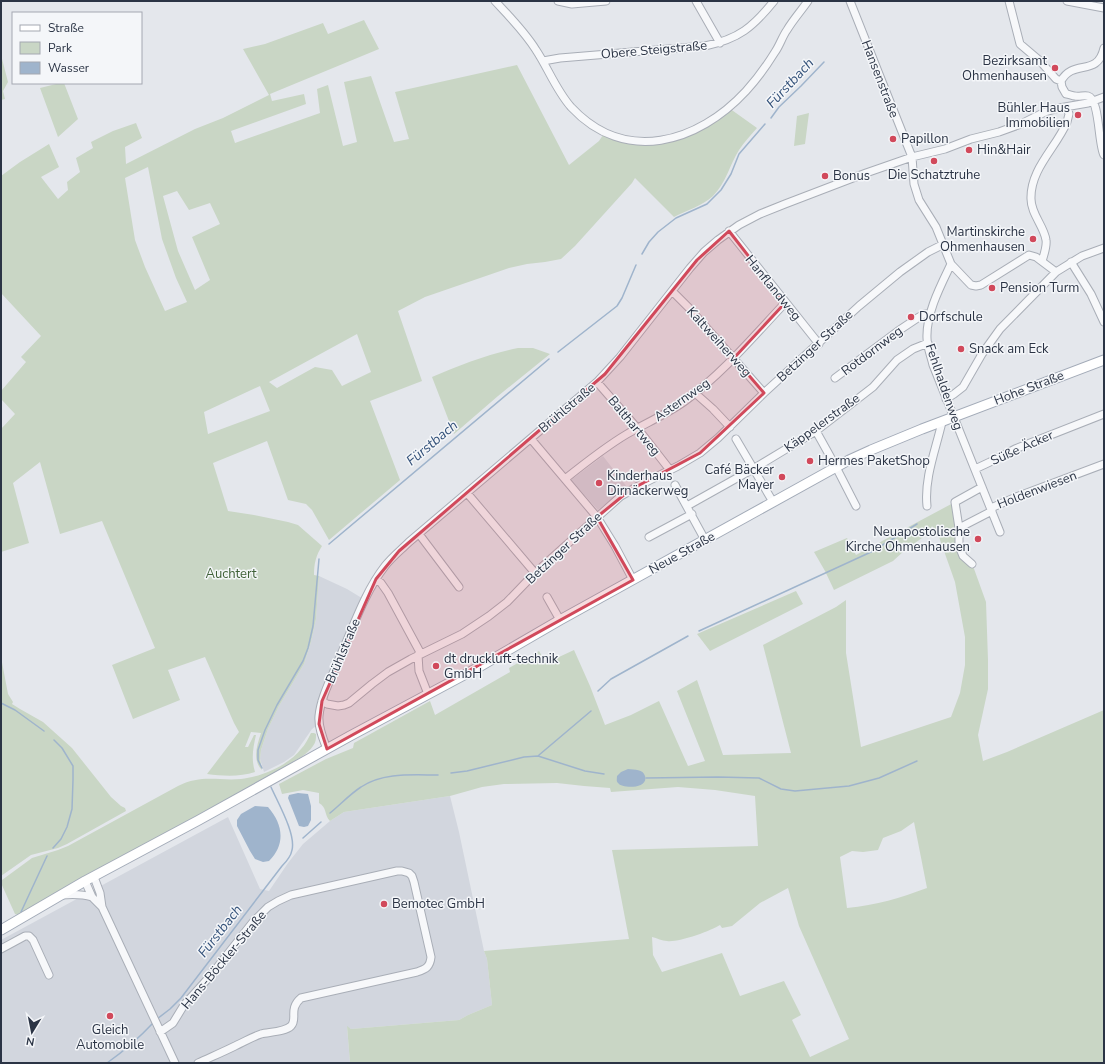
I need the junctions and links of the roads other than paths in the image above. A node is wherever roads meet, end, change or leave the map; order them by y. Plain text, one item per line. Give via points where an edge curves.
1 (495, 1) edge
2 (558, 1) edge
3 (606, 1) edge
4 (696, 1) edge
5 (774, 1) edge
6 (808, 1) edge
7 (850, 1) edge
8 (1009, 1) edge
9 (1067, 1) edge
10 (1104, 8) edge
11 (720, 43) junction
12 (1104, 48) edge
13 (543, 60) junction
14 (1061, 81) junction
15 (1104, 97) edge
16 (1093, 102) junction
17 (1067, 107) junction
18 (1104, 155) edge
19 (912, 157) junction
20 (729, 231) junction
21 (942, 245) junction
22 (1104, 248) edge
23 (1042, 261) junction
24 (1071, 262) junction
25 (951, 264) junction
26 (1056, 272) junction
27 (672, 291) junction
28 (785, 304) junction
29 (930, 314) junction
30 (1104, 322) edge
31 (928, 343) junction
32 (819, 344) junction
33 (734, 358) junction
34 (1104, 360) edge
35 (835, 378) dead end
36 (597, 382) junction
37 (695, 393) junction
38 (764, 393) junction
39 (946, 399) junction
40 (1104, 414) edge
41 (953, 417) junction
42 (942, 422) junction
43 (730, 427) junction
44 (638, 429) junction
45 (816, 431) junction
46 (736, 438) dead end
47 (531, 439) junction
48 (1104, 464) edge
49 (836, 467) junction
50 (975, 468) junction
51 (670, 470) junction
52 (753, 470) junction
53 (565, 479) junction
54 (675, 485) dead end
55 (982, 487) junction
56 (467, 493) junction
57 (773, 502) junction
58 (687, 506) junction
59 (856, 506) dead end
60 (927, 506) dead end
61 (991, 510) junction
62 (692, 514) junction
63 (597, 517) junction
64 (959, 528) junction
65 (1000, 532) dead end
66 (419, 534) junction
67 (649, 537) dead end
68 (705, 540) junction
69 (972, 564) dead end
70 (535, 573) junction
71 (376, 579) junction
72 (633, 580) junction
73 (459, 587) dead end
74 (547, 597) dead end
75 (560, 620) junction
76 (419, 655) junction
77 (428, 694) junction
78 (322, 702) junction
79 (326, 748) junction
80 (94, 877) junction
81 (85, 881) junction
82 (62, 895) junction
83 (92, 897) junction
84 (102, 907) junction
85 (1, 930) edge
86 (1, 949) edge
87 (49, 975) dead end
88 (159, 1029) junction
89 (175, 1063) edge
90 (198, 1063) edge

1 - 13 street
2 - 3 street via 572,4
4 - 11 street
5 - 11 street, Obere Steigstraße via 742,34
6 - 13 street via 776,51 746,91 728,108 706,123 669,139 629,140 595,126 566,101
7 - 19 street, Hansenstraße
8 - 14 street via 1020,44
9 - 10 street
11 - 13 street, Obere Steigstraße
12 - 14 street via 1093,66 1073,69
14 - 16 street via 1066,94 1091,97
15 - 16 street, Brühlstraße
16 - 17 street, Brühlstraße
16 - 18 street
17 - 19 street, Brühlstraße via 1045,112 999,132
17 - 23 street via 1067,122 1035,176 1032,189 1032,208 1046,239
19 - 20 street, Brühlstraße via 769,210
19 - 21 street, Hansenstraße via 915,191 932,220
20 - 27 street, Brühlstraße via 704,252
20 - 28 street, Hanflandweg
21 - 25 street, Hansenstraße
21 - 32 street, Betzinger Straße via 888,281
22 - 24 street
23 - 25 street, Hansenstraße via 1029,255 976,286 971,285
23 - 26 street
24 - 26 street
24 - 30 street via 1091,294
25 - 29 street, Fehlhaldenweg
26 - 39 street via 1000,329 963,386
27 - 33 street, Kaltweiherweg
27 - 36 street, Brühlstraße
28 - 32 street, Hanflandweg
28 - 33 street, Asternweg
29 - 31 street, Fehlhaldenweg
29 - 35 street, Rotdornweg via 924,314 898,331
31 - 39 street, Fehlhaldenweg
31 - 45 street, Käppelerstraße via 897,360 873,387
32 - 38 street, Betzinger Straße
33 - 37 street, Asternweg
33 - 38 street, Kaltweiherweg
34 - 41 main road, Hohe Straße
36 - 44 street, Balthartweg
36 - 47 street, Brühlstraße
37 - 43 street
37 - 44 street, Asternweg
38 - 43 street, Betzinger Straße
39 - 41 street, Fehlhaldenweg
40 - 50 street, Süße Äcker via 1015,449
41 - 42 main road, Neue Straße
41 - 50 street, Fehlhaldenweg
42 - 49 main road, Neue Straße via 865,452
42 - 60 street via 928,481
43 - 51 street, Betzinger Straße via 700,453
44 - 51 street, Balthartweg
44 - 53 street, Asternweg via 598,453
45 - 49 street
45 - 52 street, Käppelerstraße
46 - 52 street
47 - 53 street
47 - 56 street, Brühlstraße
48 - 61 street, Holdenwiesen via 1016,497
49 - 57 main road, Neue Straße
49 - 59 street
50 - 55 street, Fehlhaldenweg
51 - 63 street, Betzinger Straße via 620,496
52 - 57 street
52 - 58 street, Käppelerstraße
53 - 63 street
54 - 58 street
55 - 61 street, Fehlhaldenweg
55 - 64 street via 955,502
56 - 66 street, Brühlstraße
56 - 70 street
57 - 68 main road, Neue Straße
58 - 62 street
61 - 64 street
61 - 65 street, Fehlhaldenweg
62 - 67 street
62 - 68 street
63 - 70 street, Betzinger Straße
63 - 72 street
64 - 69 street via 958,546 963,556
66 - 71 street, Brühlstraße via 394,556
66 - 73 street
68 - 72 main road, Neue Straße
70 - 76 street, Betzinger Straße via 507,602 480,623
71 - 76 street via 384,587
71 - 78 street, Brühlstraße
72 - 75 main road, Neue Straße
74 - 75 street
75 - 77 main road, Neue Straße
76 - 77 street via 419,671
76 - 78 street, Betzinger Straße via 388,672 349,703 338,706
77 - 79 main road, Neue Straße
78 - 79 street, Brühlstraße via 318,717
79 - 80 main road, Neue Straße
80 - 81 main road, Neue Straße
80 - 84 street
81 - 82 main road, Neue Straße
81 - 83 street
82 - 83 street
82 - 85 main road, Neue Straße
83 - 84 street
84 - 88 street
86 - 87 street via 25,936 31,937
88 - 89 street
88 - 90 street, Hans-Böckler-Straße via 174,1024 184,1005 253,922 272,904 291,895 402,870 412,876 431,957 428,967 418,972 301,998 295,1005 293,1023 290,1027 260,1035

